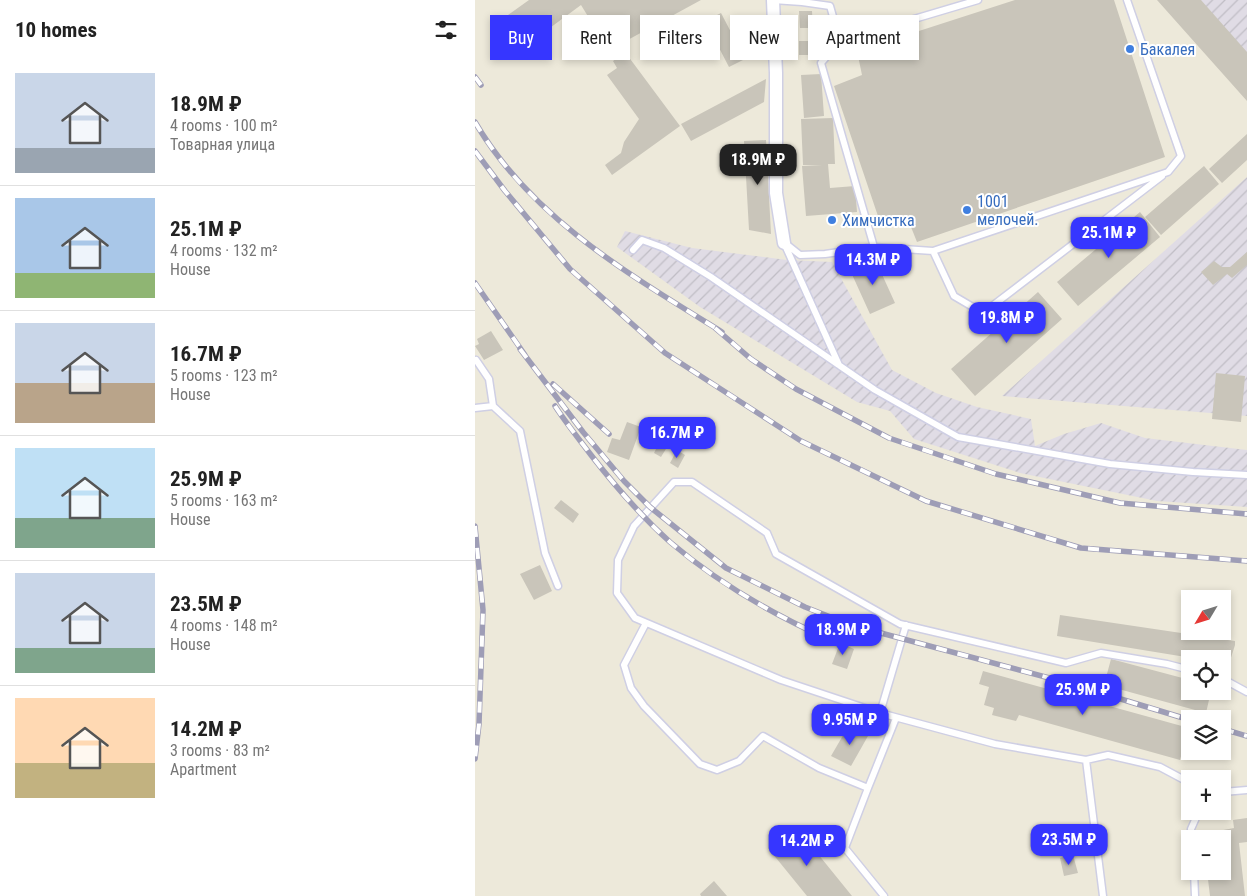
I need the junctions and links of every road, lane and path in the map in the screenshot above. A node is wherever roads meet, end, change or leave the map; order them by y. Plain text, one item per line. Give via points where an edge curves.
1 (773, 0) edge
2 (977, 0) edge
3 (1127, 0) edge
4 (833, 15) edge
5 (919, 17) edge
6 (824, 60) edge
7 (1168, 172) junction
8 (784, 243) junction
9 (874, 247) junction
10 (633, 250) dead end
11 (933, 251) junction
12 (476, 360) dead end
13 (839, 365) junction
14 (493, 406) junction
15 (475, 408) edge
16 (1247, 475) edge
17 (558, 586) dead end
18 (646, 623) junction
19 (906, 625) junction
20 (1181, 668) edge
21 (1231, 683) edge
22 (1247, 692) edge
23 (880, 713) junction
24 (896, 718) junction
25 (1087, 760) junction
26 (1181, 778) edge
27 (868, 788) junction
28 (1247, 790) edge
29 (1231, 791) edge
30 (1194, 880) edge
31 (884, 896) edge
32 (1103, 896) edge
33 (1195, 896) edge

1 - 4 lane via 830,6
1 - 8 street via 776,193
2 - 5 lane
3 - 7 lane via 1181,156
6 - 9 lane via 821,63
7 - 11 lane
7 - 11 lane via 983,313 954,296
8 - 9 lane via 799,255
8 - 13 lane
9 - 11 lane
10 - 13 lane via 642,240 664,248
12 - 14 lane via 489,378
13 - 16 lane via 875,390 958,437 1110,464
14 - 15 lane
14 - 17 lane via 520,431 545,553
18 - 19 lane via 635,618 617,593 618,560 634,526 651,506 674,482 692,482 767,533 777,554
18 - 23 lane via 781,680
18 - 27 lane via 624,664 631,688 700,764 717,770 739,761 763,736 819,768
19 - 20 lane via 1066,663 1101,653
19 - 23 lane
21 - 22 lane
23 - 24 lane
24 - 25 lane via 995,744
24 - 27 lane
25 - 26 lane via 1108,755 1160,767
25 - 32 lane
27 - 31 lane via 845,848
28 - 29 lane
30 - 33 lane

